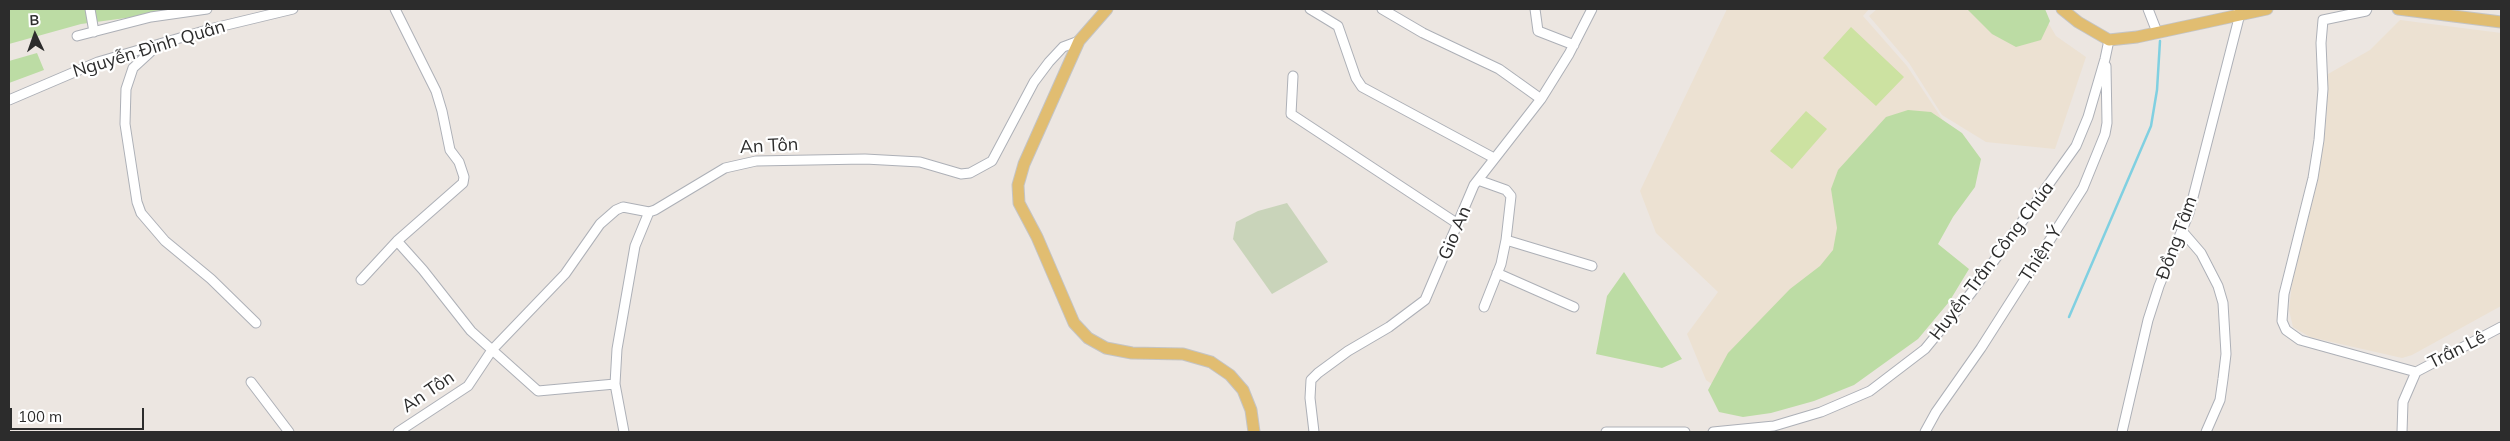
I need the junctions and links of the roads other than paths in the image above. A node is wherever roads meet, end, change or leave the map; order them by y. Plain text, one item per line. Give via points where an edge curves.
1 (90, 9) edge
2 (207, 9) edge
3 (294, 9) edge
4 (395, 9) edge
5 (1107, 9) edge
6 (1310, 9) edge
7 (1382, 9) edge
8 (1535, 9) edge
9 (1592, 9) edge
10 (2062, 9) edge
11 (2266, 9) edge
12 (2366, 9) edge
13 (2398, 9) edge
14 (2148, 10) edge
15 (2239, 11) edge
16 (2501, 22) edge
17 (94, 32) junction
18 (2157, 32) junction
19 (77, 36) dead end
20 (2109, 40) junction
21 (1079, 41) junction
22 (158, 45) junction
23 (1574, 46) junction
24 (2105, 58) junction
25 (1293, 76) dead end
26 (1541, 99) junction
27 (9, 100) edge
28 (1494, 158) junction
29 (1478, 180) junction
30 (649, 212) junction
31 (1458, 224) junction
32 (2182, 231) junction
33 (1506, 240) junction
34 (397, 241) junction
35 (1592, 266) dead end
36 (1497, 273) junction
37 (361, 280) dead end
38 (1484, 307) dead end
39 (1574, 307) dead end
40 (256, 323) dead end
41 (2501, 327) edge
42 (492, 350) junction
43 (2416, 372) junction
44 (251, 382) dead end
45 (615, 384) junction
46 (290, 432) edge
47 (398, 432) edge
48 (624, 432) edge
49 (1254, 432) edge
50 (1314, 432) edge
51 (1606, 432) edge
52 (1685, 432) edge
53 (1713, 432) edge
54 (1924, 432) edge
55 (2122, 432) edge
56 (2206, 432) edge
57 (2402, 432) edge

1 - 17 street
2 - 17 street via 151,17
3 - 22 street, Nguyễn Đình Quân
4 - 34 street via 436,91 450,150 464,177 463,183
5 - 21 main road, An Tôn
6 - 28 street via 1338,26 1362,87
7 - 26 street via 1423,33 1499,69
8 - 23 street via 1538,31
9 - 23 street, Gio An
10 - 20 main road
11 - 15 main road
12 - 43 street via 2323,20 2319,140 2313,178 2284,294 2282,321 2286,330 2300,340
13 - 16 main road
14 - 18 street
15 - 18 main road
15 - 32 street, Đồng Tâm via 2189,214
17 - 19 street
18 - 20 main road
20 - 24 street, Huyền Trân Công Chúa
21 - 30 street, An Tôn via 1063,47 1048,62 992,161 970,173 961,174 920,162 874,159 756,161 725,168
21 - 49 main road via 1024,164 1018,185 1019,203 1074,323 1088,338 1106,348 1132,353 1183,354 1211,362 1230,375 1243,390 1251,410
22 - 27 street, Nguyễn Đình Quân via 98,62
22 - 40 street via 133,68 126,89 125,124 137,202 141,213 164,241 211,279
23 - 26 street, Gio An
24 - 53 street, Huyền Trân Công Chúa via 2076,146 1971,293 1924,349 1870,391 1821,412 1766,428
24 - 54 street, Thiện Ý via 2107,123 2083,188
25 - 31 street via 1291,114
26 - 28 street, Gio An
28 - 29 street, Gio An
29 - 31 street, Gio An
29 - 33 street via 1506,190 1511,196
30 - 42 street, An Tôn via 623,208 609,215 565,274
30 - 45 street via 635,246 617,349
31 - 50 street, Gio An via 1425,300 1390,327 1348,351 1312,380 1310,398
32 - 55 street, Đồng Tâm via 2148,320
32 - 56 street via 2201,253 2223,303 2226,354 2223,379 2220,400
33 - 35 street
33 - 36 street
34 - 37 street
34 - 42 street via 471,331
36 - 38 street
36 - 39 street
41 - 43 street, Trần Lê
42 - 45 street via 538,391
42 - 47 street, An Tôn via 468,386
43 - 57 street, Trần Lê via 2403,402
44 - 46 street
45 - 48 street
51 - 52 street

